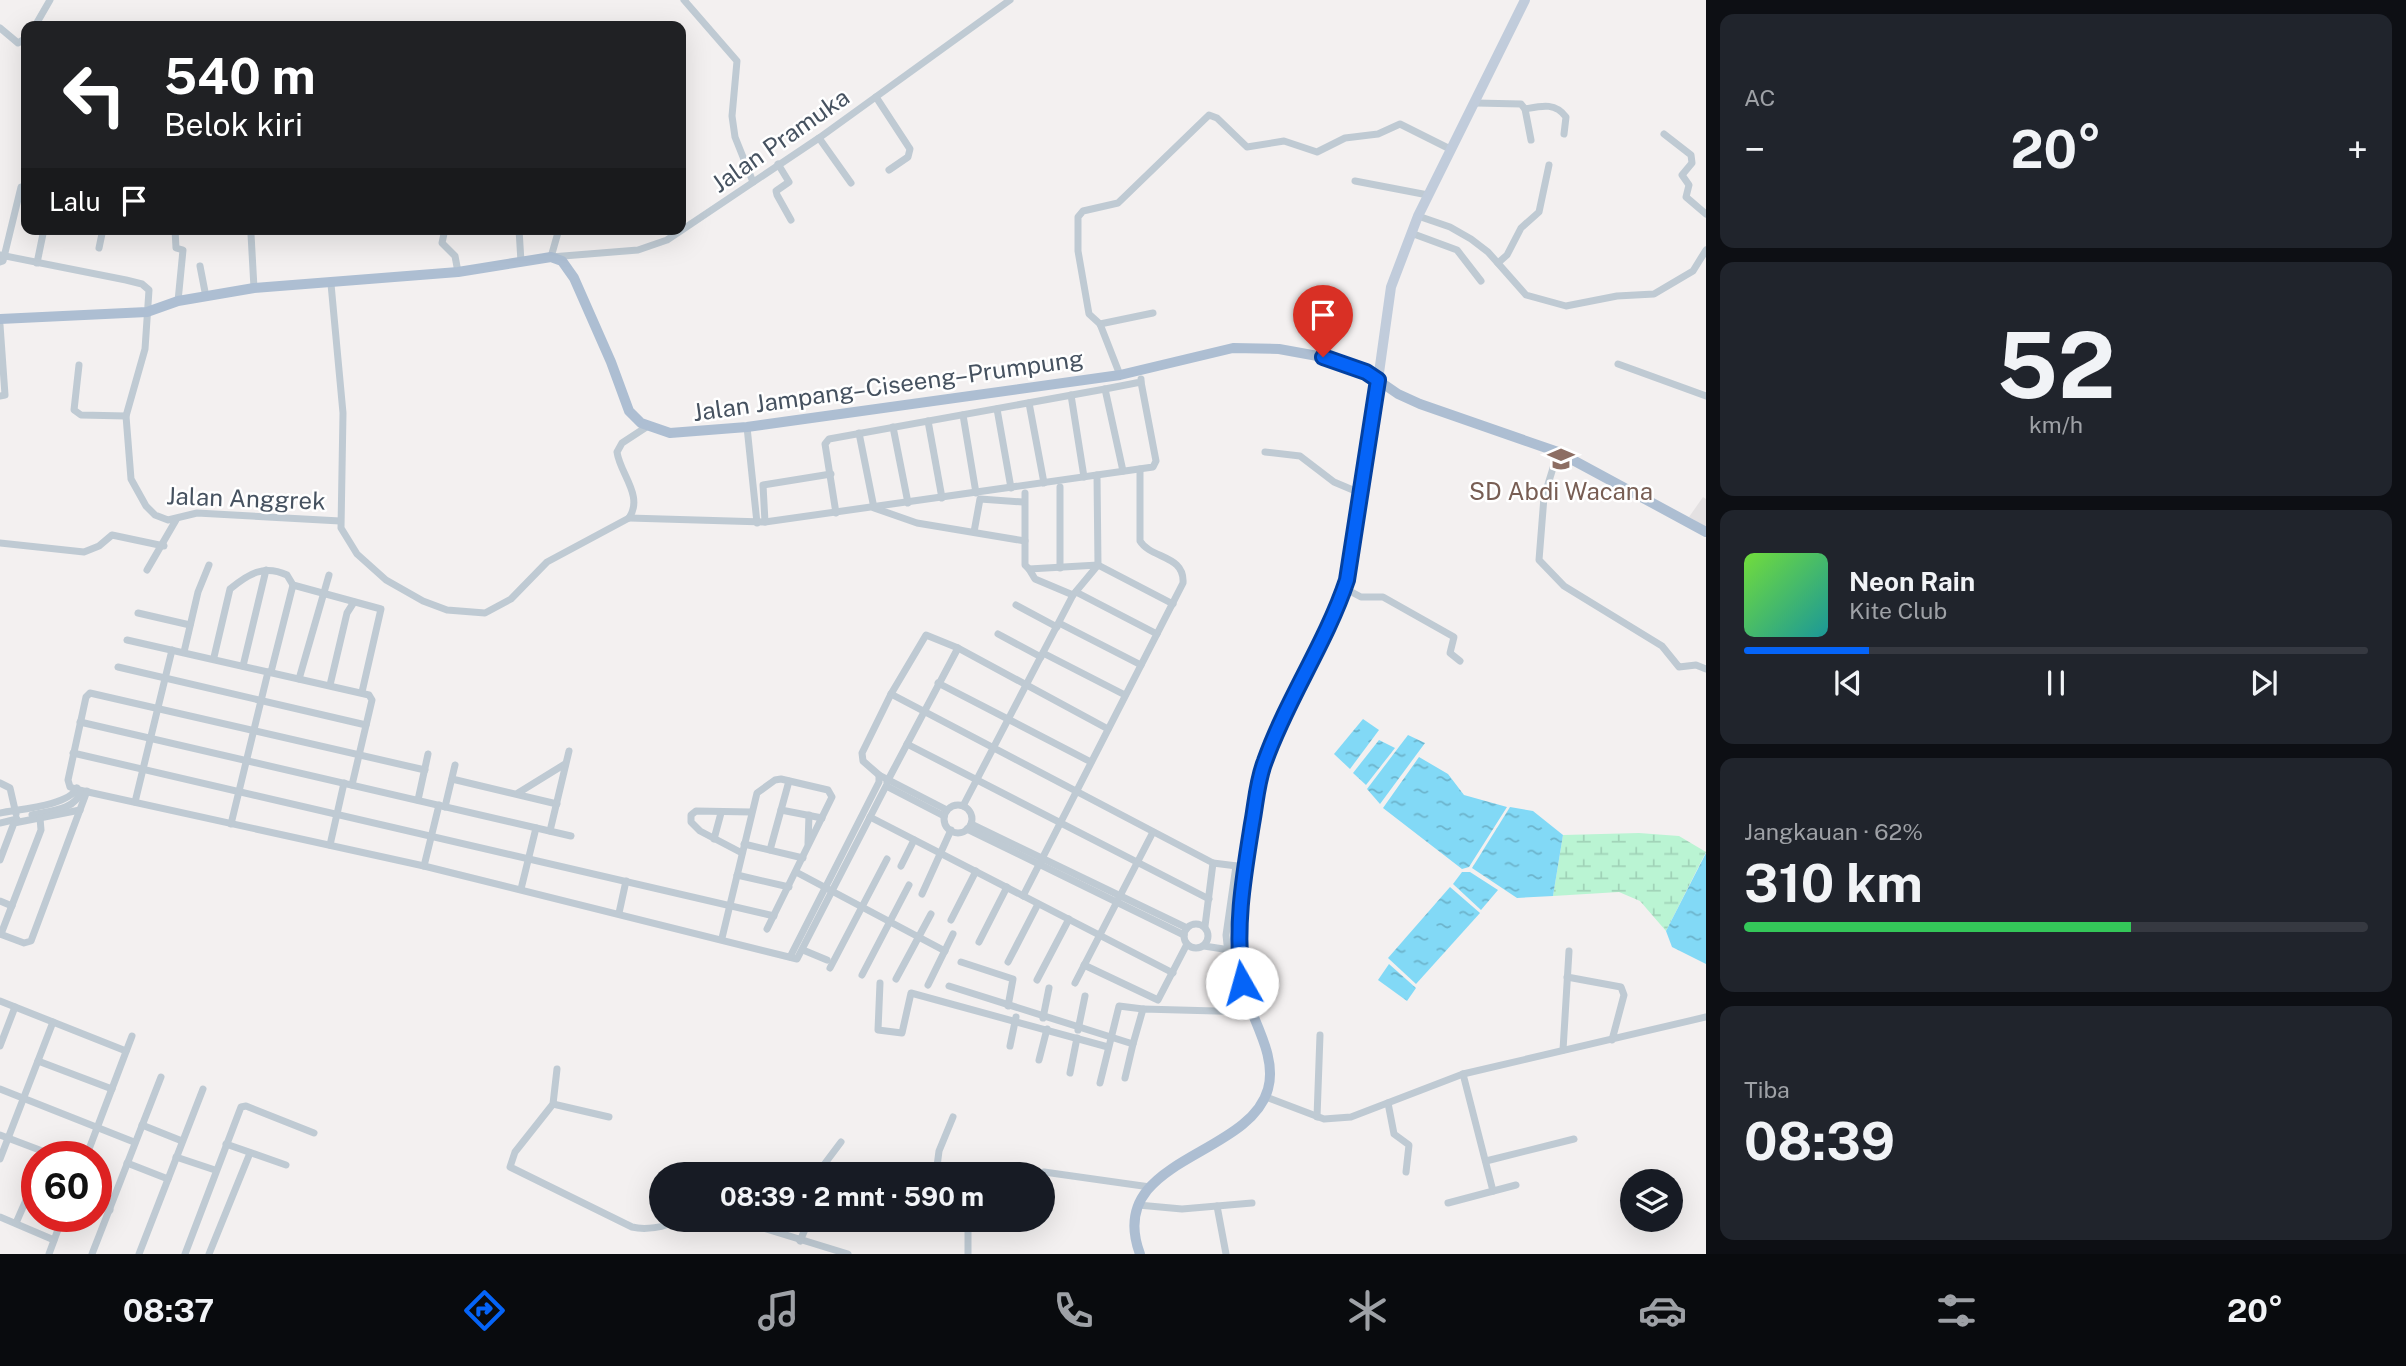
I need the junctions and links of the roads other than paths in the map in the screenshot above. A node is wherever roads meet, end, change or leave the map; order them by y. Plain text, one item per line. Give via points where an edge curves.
1 (50, 0) edge
2 (684, 0) edge
3 (1010, 0) edge
4 (1525, 0) edge
5 (37, 21) edge
6 (0, 28) edge
7 (21, 41) edge
8 (876, 97) junction
9 (1476, 103) junction
10 (1525, 109) junction
11 (1563, 134) dead end
12 (1664, 134) dead end
13 (818, 138) junction
14 (1531, 140) dead end
15 (1450, 149) junction
16 (778, 164) junction
17 (1549, 165) dead end
18 (889, 170) dead end
19 (1355, 181) dead end
20 (753, 182) junction
21 (851, 183) dead end
22 (1428, 195) junction
23 (21, 204) edge
24 (1706, 214) edge
25 (1418, 216) junction
26 (791, 220) dead end
27 (686, 227) edge
28 (1411, 233) junction
29 (43, 235) edge
30 (102, 235) edge
31 (175, 235) edge
32 (251, 235) edge
33 (444, 235) edge
34 (519, 235) edge
35 (557, 235) edge
36 (674, 235) edge
37 (99, 248) dead end
38 (1706, 250) edge
39 (551, 257) junction
40 (1, 258) edge
41 (521, 262) junction
42 (37, 263) junction
43 (1498, 263) junction
44 (200, 266) dead end
45 (458, 272) junction
46 (1481, 281) dead end
47 (331, 284) junction
48 (254, 288) junction
49 (206, 297) junction
50 (178, 300) junction
51 (147, 312) junction
52 (1153, 313) dead end
53 (0, 319) edge
54 (1100, 324) junction
55 (0, 325) edge
56 (1618, 364) dead end
57 (79, 365) dead end
58 (1120, 375) junction
59 (1141, 376) junction
60 (1378, 380) junction
61 (1105, 389) junction
62 (1071, 395) junction
63 (0, 396) edge
64 (1706, 396) edge
65 (1029, 403) junction
66 (997, 409) junction
67 (963, 415) junction
68 (126, 416) junction
69 (928, 421) junction
70 (648, 426) junction
71 (747, 427) junction
72 (893, 427) junction
73 (859, 433) junction
74 (1265, 452) dead end
75 (1558, 452) junction
76 (1140, 469) junction
77 (1122, 471) junction
78 (831, 474) junction
79 (1097, 475) junction
80 (1084, 477) junction
81 (1044, 483) junction
82 (1060, 487) dead end
83 (1011, 488) junction
84 (976, 493) junction
85 (1025, 493) dead end
86 (1360, 493) junction
87 (942, 498) junction
88 (1023, 502) junction
89 (908, 503) junction
90 (874, 508) junction
91 (836, 513) junction
92 (629, 518) junction
93 (176, 520) junction
94 (340, 521) junction
95 (761, 522) junction
96 (974, 532) junction
97 (1706, 532) edge
98 (1025, 541) junction
99 (0, 543) edge
100 (163, 546) junction
101 (209, 565) dead end
102 (1098, 565) junction
103 (1060, 568) junction
104 (1029, 569) junction
105 (147, 570) dead end
106 (266, 570) junction
107 (329, 575) dead end
108 (293, 585) junction
109 (1344, 588) junction
110 (322, 593) junction
111 (1075, 594) junction
112 (354, 602) junction
113 (1172, 604) junction
114 (1016, 606) dead end
115 (138, 613) dead end
116 (190, 625) junction
117 (1058, 625) junction
118 (998, 634) dead end
119 (1157, 634) junction
120 (127, 640) dead end
121 (957, 648) junction
122 (172, 650) junction
123 (184, 652) junction
124 (1042, 655) junction
125 (214, 657) junction
126 (1460, 662) dead end
127 (1141, 665) junction
128 (243, 666) junction
129 (118, 667) dead end
130 (1706, 669) edge
131 (269, 672) junction
132 (166, 678) junction
133 (299, 679) junction
134 (938, 683) junction
135 (330, 685) junction
136 (1026, 687) junction
137 (362, 692) junction
138 (891, 694) junction
139 (1125, 695) junction
140 (261, 700) junction
141 (159, 708) junction
142 (923, 712) junction
143 (1009, 720) junction
144 (80, 722) junction
145 (366, 725) junction
146 (1108, 729) junction
147 (253, 730) junction
148 (151, 739) junction
149 (907, 744) junction
150 (993, 750) junction
151 (569, 751) dead end
152 (73, 754) junction
153 (359, 754) junction
154 (428, 754) dead end
155 (246, 761) junction
156 (1091, 762) junction
157 (565, 764) junction
158 (455, 765) dead end
159 (425, 769) junction
160 (144, 770) junction
161 (452, 779) junction
162 (883, 780) junction
163 (978, 780) junction
164 (789, 781) junction
165 (0, 783) edge
166 (348, 784) junction
167 (82, 790) junction
168 (239, 792) junction
169 (518, 793) junction
170 (1076, 793) junction
171 (418, 800) junction
172 (135, 802) junction
173 (557, 804) junction
174 (442, 806) junction
175 (963, 806) junction
176 (16, 809) junction
177 (80, 810) junction
178 (781, 810) junction
179 (751, 812) junction
180 (0, 813) edge
181 (721, 813) junction
182 (946, 813) junction
183 (337, 815) junction
184 (809, 815) junction
185 (870, 817) junction
186 (40, 818) junction
187 (822, 818) junction
188 (16, 821) junction
189 (1060, 822) junction
190 (0, 823) edge
191 (231, 824) junction
192 (969, 826) junction
193 (536, 828) junction
194 (550, 831) junction
195 (951, 831) junction
196 (1153, 832) junction
197 (431, 836) junction
198 (571, 836) dead end
199 (714, 838) junction
200 (914, 840) junction
201 (744, 844) junction
202 (330, 845) junction
203 (808, 847) junction
204 (770, 850) junction
205 (742, 853) junction
206 (943, 854) junction
207 (803, 858) junction
208 (528, 859) junction
209 (887, 859) dead end
210 (0, 860) edge
211 (1040, 862) junction
212 (1137, 862) junction
213 (1213, 863) junction
214 (424, 866) junction
215 (901, 866) dead end
216 (1240, 867) junction
217 (796, 872) junction
218 (976, 872) junction
219 (737, 875) junction
220 (626, 881) junction
221 (909, 886) dead end
222 (789, 887) junction
223 (1007, 887) junction
224 (521, 889) junction
225 (829, 889) junction
226 (922, 894) dead end
227 (1023, 896) junction
228 (1209, 899) junction
229 (1118, 900) junction
230 (0, 901) edge
231 (1038, 904) junction
232 (730, 905) junction
233 (12, 906) junction
234 (862, 907) junction
235 (619, 913) junction
236 (931, 914) dead end
237 (774, 916) junction
238 (1069, 919) junction
239 (951, 920) dead end
240 (890, 922) junction
241 (767, 929) dead end
242 (1206, 929) junction
243 (1185, 932) junction
244 (1, 934) edge
245 (953, 934) dead end
246 (1238, 934) junction
247 (1100, 935) junction
248 (1226, 935) junction
249 (919, 937) junction
250 (722, 938) junction
251 (979, 942) dead end
252 (1187, 944) junction
253 (1204, 946) junction
254 (803, 950) junction
255 (1232, 950) junction
256 (945, 951) junction
257 (1569, 951) dead end
258 (790, 957) junction
259 (827, 960) dead end
260 (961, 962) dead end
261 (1008, 962) dead end
262 (1084, 965) junction
263 (830, 968) dead end
264 (1173, 973) junction
265 (862, 975) dead end
266 (1567, 977) junction
267 (896, 979) dead end
268 (1037, 980) dead end
269 (1075, 983) dead end
270 (880, 984) dead end
271 (928, 985) dead end
272 (949, 986) dead end
273 (1049, 988) dead end
274 (1085, 996) dead end
275 (0, 1001) edge
276 (1008, 1006) junction
277 (15, 1007) junction
278 (1143, 1009) junction
279 (1018, 1010) junction
280 (1252, 1012) junction
281 (1706, 1017) edge
282 (1043, 1018) junction
283 (1015, 1020) junction
284 (53, 1022) junction
285 (1047, 1029) junction
286 (1078, 1034) junction
287 (1320, 1035) dead end
288 (132, 1036) dead end
289 (1612, 1040) junction
290 (1109, 1043) junction
291 (1133, 1044) junction
292 (0, 1046) edge
293 (1010, 1046) dead end
294 (1563, 1050) junction
295 (127, 1051) junction
296 (38, 1060) junction
297 (1039, 1060) dead end
298 (557, 1069) dead end
299 (1070, 1073) dead end
300 (1463, 1074) junction
301 (161, 1077) dead end
302 (1125, 1078) dead end
303 (1100, 1083) dead end
304 (0, 1089) edge
305 (112, 1089) junction
306 (202, 1089) dead end
307 (1266, 1097) junction
308 (23, 1099) junction
309 (1388, 1103) junction
310 (553, 1104) junction
311 (1317, 1116) junction
312 (609, 1117) dead end
313 (953, 1117) dead end
314 (142, 1125) junction
315 (97, 1128) junction
316 (314, 1133) dead end
317 (4, 1136) edge
318 (1574, 1139) dead end
319 (92, 1141) edge
320 (183, 1141) junction
321 (134, 1142) junction
322 (841, 1142) dead end
323 (21, 1143) edge
324 (226, 1144) junction
325 (250, 1153) junction
326 (176, 1157) junction
327 (0, 1159) edge
328 (1486, 1161) junction
329 (826, 1162) edge
330 (938, 1162) edge
331 (127, 1163) junction
332 (286, 1165) dead end
333 (215, 1170) junction
334 (1406, 1172) dead end
335 (1055, 1174) edge
336 (168, 1179) junction
337 (1516, 1185) dead end
338 (1150, 1187) junction
339 (1493, 1191) junction
340 (1252, 1203) dead end
341 (1448, 1203) dead end
342 (112, 1204) edge
343 (1138, 1205) junction
344 (1217, 1206) junction
345 (21, 1212) edge
346 (0, 1217) edge
347 (16, 1223) junction
348 (649, 1228) edge
349 (57, 1232) edge
350 (102, 1232) edge
351 (773, 1232) edge
352 (803, 1232) edge
353 (968, 1232) edge
354 (54, 1240) junction
355 (800, 1241) junction
356 (94, 1253) edge
357 (49, 1254) edge
358 (139, 1254) edge
359 (185, 1254) edge
360 (209, 1254) edge
361 (848, 1254) edge
362 (968, 1254) edge
363 (1140, 1254) edge
364 (1226, 1254) edge

1 - 5 street
2 - 20 street via 737,61 732,116 735,137
3 - 8 street, Jalan Pramuka
4 - 9 main road
6 - 7 street
8 - 13 street, Jalan Pramuka
8 - 18 street via 910,149 908,157
9 - 10 street via 1521,104
9 - 15 main road
10 - 11 street via 1543,105 1561,110 1566,117
10 - 14 street
12 - 24 street via 1692,155 1692,163 1682,175 1689,186 1686,197
13 - 16 street, Jalan Pramuka
13 - 21 street
15 - 22 main road
15 - 54 street via 1400,124 1378,134 1345,138 1317,152 1284,141 1247,147 1209,115 1118,203 1080,213 1078,251 1089,314
16 - 20 street, Jalan Pramuka
16 - 26 street via 789,182 776,191
17 - 43 street via 1539,212 1521,228
19 - 22 street
20 - 27 street, Jalan Pramuka
22 - 25 main road
23 - 40 street
25 - 28 main road
25 - 43 street via 1461,233
28 - 46 street via 1457,250
28 - 60 main road via 1391,288
29 - 42 street
30 - 37 street
31 - 50 street via 176,248 183,249
32 - 48 street
33 - 45 street via 442,243 456,256
34 - 41 street
35 - 39 street
36 - 39 street, Jalan Pramuka via 638,250
38 - 43 street via 1693,271 1654,294 1576,305 1526,295
39 - 41 main road
39 - 70 main road via 562,261 574,278 629,411
40 - 42 street
41 - 45 main road
42 - 51 street via 142,284 149,290
44 - 49 street
45 - 47 main road
47 - 48 main road
47 - 94 street via 343,413
48 - 49 main road
49 - 50 main road
50 - 51 main road
51 - 53 main road
51 - 68 street, Jalan Anggrek via 142,364
52 - 54 street
54 - 58 street
55 - 63 street via 5,395
56 - 64 street
57 - 68 street via 74,410 81,415
58 - 59 main road, Jalan Jampang–Ciseeng–Prumpung
58 - 71 main road, Jalan Jampang–Ciseeng–Prumpung
59 - 60 main road, Jalan Jampang–Ciseeng–Prumpung via 1233,348 1279,349 1323,357
59 - 61 street
59 - 76 street via 1156,461 1153,467
60 - 75 main road, Jalan Jampang–Ciseeng–Prumpung via 1420,404
60 - 86 main road
61 - 62 street
61 - 77 street
62 - 65 street
62 - 80 street
65 - 66 street
65 - 81 street
66 - 67 street
66 - 83 street
67 - 69 street
67 - 84 street
68 - 93 street, Jalan Anggrek via 134,488 155,515
69 - 72 street
69 - 87 street
70 - 71 main road, Jalan Jampang–Ciseeng–Prumpung via 670,433
70 - 92 street via 622,443 617,452 633,494
71 - 95 street
72 - 73 street
72 - 89 street
73 - 78 street via 826,441
73 - 90 street
74 - 86 street via 1300,456 1334,482
75 - 97 main road, Jalan Jampang–Ciseeng–Prumpung
75 - 130 street via 1544,498 1541,565 1564,586 1662,646 1679,667
76 - 77 street
76 - 113 street via 1140,541 1171,560 1183,575
77 - 79 street
78 - 91 street
78 - 95 street via 763,485
79 - 80 street
79 - 102 street
80 - 81 street
81 - 83 street
82 - 103 street
83 - 84 street
84 - 87 street
85 - 88 street
86 - 109 main road
87 - 89 street
88 - 96 street via 980,499
88 - 98 street
89 - 90 street
90 - 91 street
90 - 96 street via 917,523
91 - 95 street
92 - 94 street via 547,562 511,599 493,610 465,613 423,601 386,580 357,554
92 - 95 street
93 - 94 street, Jalan Anggrek via 197,513
93 - 100 street
96 - 98 street
98 - 104 street
99 - 100 street via 82,552 112,535
100 - 105 street
101 - 116 street
102 - 103 street
102 - 111 street
102 - 113 street
103 - 104 street
104 - 111 street via 1038,581
106 - 108 street via 288,575
106 - 125 street via 245,577 230,589
106 - 128 street
107 - 110 street
108 - 110 street
108 - 131 street
109 - 126 street via 1361,597 1383,597 1454,637 1450,653
109 - 216 main road via 1264,761
110 - 112 street
110 - 133 street
111 - 117 street
111 - 119 street
112 - 135 street via 347,613
112 - 137 street via 378,606 382,613
113 - 119 street
114 - 117 street
115 - 116 street
116 - 123 street
117 - 124 street
117 - 127 street
118 - 124 street
119 - 127 street
120 - 122 street
121 - 134 street
121 - 136 street
121 - 138 street via 930,635 922,637
122 - 123 street
122 - 132 street
123 - 125 street
124 - 136 street
124 - 139 street
125 - 128 street
127 - 139 street
128 - 131 street
129 - 132 street
131 - 133 street
131 - 140 street
132 - 140 street
132 - 141 street
133 - 135 street
134 - 142 street
134 - 143 street
135 - 137 street
136 - 143 street
136 - 146 street
137 - 145 street via 371,697
138 - 142 street
138 - 162 street via 862,753 863,761
139 - 146 street
140 - 145 street
140 - 147 street
141 - 144 street via 90,693
141 - 147 street
141 - 148 street
142 - 149 street
142 - 150 street
143 - 150 street
143 - 156 street
144 - 148 street
144 - 152 street
145 - 153 street
146 - 156 street
147 - 153 street
147 - 155 street
148 - 155 street
148 - 160 street
149 - 162 street
149 - 163 street
150 - 163 street
150 - 170 street
151 - 157 street
152 - 160 street
152 - 167 street via 68,780 71,787
153 - 159 street
153 - 166 street
154 - 159 street
155 - 166 street
155 - 168 street
156 - 170 street
157 - 169 street
157 - 173 street
158 - 161 street
159 - 171 street
160 - 168 street
160 - 172 street
161 - 169 street
161 - 174 street
162 - 182 street
162 - 185 street
162 - 225 street
163 - 175 street
163 - 189 street
164 - 178 street
164 - 179 street via 775,780 757,793
164 - 187 street via 831,792
165 - 176 street via 10,788
166 - 171 street
166 - 183 street
167 - 172 street
167 - 176 street via 63,801
167 - 177 street
167 - 188 street via 69,806
168 - 183 street
168 - 191 street
169 - 173 street
170 - 189 street
170 - 196 street
171 - 174 street
172 - 191 street
173 - 194 street
174 - 193 street
174 - 197 street
175 - 182 street via 952,806
175 - 192 street via 971,813
176 - 180 street
176 - 188 street
177 - 186 street
177 - 244 street via 31,941 24,943
178 - 184 street
178 - 204 street
179 - 181 street
179 - 201 street
181 - 199 street
181 - 199 street via 696,811 691,815 700,831
182 - 195 street
183 - 197 street
183 - 202 street
184 - 187 street
184 - 203 street
185 - 200 street
185 - 225 street
186 - 188 street
186 - 233 street via 41,830
187 - 203 street
188 - 190 street
188 - 210 street
189 - 211 street
189 - 212 street
191 - 202 street
192 - 195 street
192 - 211 street
193 - 194 street
193 - 208 street
194 - 198 street
195 - 206 street
196 - 212 street
196 - 213 street
197 - 208 street
197 - 214 street
199 - 205 street
200 - 206 street
200 - 215 street
201 - 204 street
201 - 205 street
202 - 214 street
203 - 207 street
204 - 207 street
205 - 219 street
206 - 218 street
206 - 226 street
207 - 217 street
208 - 220 street
208 - 224 street
209 - 234 street
211 - 227 street
211 - 229 street
212 - 228 street
212 - 229 street
213 - 216 street
213 - 228 street
214 - 224 street
216 - 246 main road
216 - 248 street
217 - 222 street
217 - 225 street
218 - 223 street
218 - 239 street
219 - 222 street
219 - 232 street
220 - 232 street
220 - 235 street
221 - 240 street
222 - 237 street
223 - 227 street
223 - 251 street
224 - 235 street
225 - 234 street
225 - 254 street
225 - 258 street
227 - 231 street
228 - 242 street
229 - 243 street
229 - 247 street
230 - 233 street
231 - 238 street
231 - 261 street
232 - 237 street
232 - 250 street
233 - 244 street
234 - 240 street
234 - 263 street
235 - 250 street
236 - 249 street
237 - 241 street
238 - 247 street
238 - 268 street
240 - 249 street
240 - 265 street
242 - 243 street via 1195,923
242 - 248 street
242 - 253 street
243 - 252 street
245 - 256 street
246 - 248 street
246 - 255 main road
247 - 262 street
247 - 264 street
248 - 255 street
249 - 256 street
249 - 267 street
250 - 258 street
252 - 253 street
252 - 264 street
253 - 255 street
254 - 258 street via 799,959
254 - 259 street
255 - 280 main road
256 - 271 street
257 - 266 street
260 - 276 street via 1013,979
262 - 264 street via 1158,1000
262 - 269 street
266 - 289 street via 1621,987 1624,995
266 - 294 street
270 - 283 street via 880,1032 902,1033 911,993
272 - 276 street
273 - 282 street
274 - 286 street
275 - 277 street
276 - 279 street
277 - 284 street
277 - 292 street
278 - 280 street
278 - 290 street via 1119,1006
278 - 291 street
279 - 282 street
279 - 283 street
280 - 307 main road via 1268,1063
281 - 289 street
282 - 286 street
283 - 285 street
283 - 293 street
284 - 295 street
284 - 296 street
285 - 286 street
285 - 297 street
286 - 290 street
286 - 299 street
287 - 311 street
288 - 295 street
289 - 294 street
290 - 291 street
290 - 303 street
291 - 302 street
294 - 300 street
295 - 305 street
296 - 305 street
296 - 308 street
298 - 310 street
300 - 309 street
300 - 328 street
301 - 314 street
304 - 308 street
305 - 315 street
306 - 320 street
307 - 311 street
307 - 338 main road via 1240,1125
308 - 315 street
308 - 317 street
309 - 311 street via 1351,1117
309 - 334 street via 1394,1134 1409,1145
310 - 312 street
310 - 348 street via 515,1152 509,1164 512,1170 632,1227
313 - 330 street
314 - 320 street
314 - 321 street
315 - 319 street
315 - 321 street
316 - 324 street via 243,1105
317 - 323 street
317 - 327 street
318 - 328 street
320 - 326 street
321 - 331 street
322 - 329 street
324 - 325 street
324 - 333 street
325 - 332 street
325 - 360 street
326 - 333 street
326 - 336 street
328 - 339 street
331 - 336 street
331 - 342 street
333 - 359 street
335 - 338 street
336 - 358 street
337 - 339 street
338 - 343 main road
339 - 341 street
340 - 344 street
343 - 344 street
343 - 363 main road via 1134,1230
344 - 364 street
345 - 347 street
346 - 347 street
347 - 354 street
349 - 354 street
350 - 356 street
351 - 355 street
352 - 355 street
353 - 362 street
354 - 357 street
355 - 361 street

